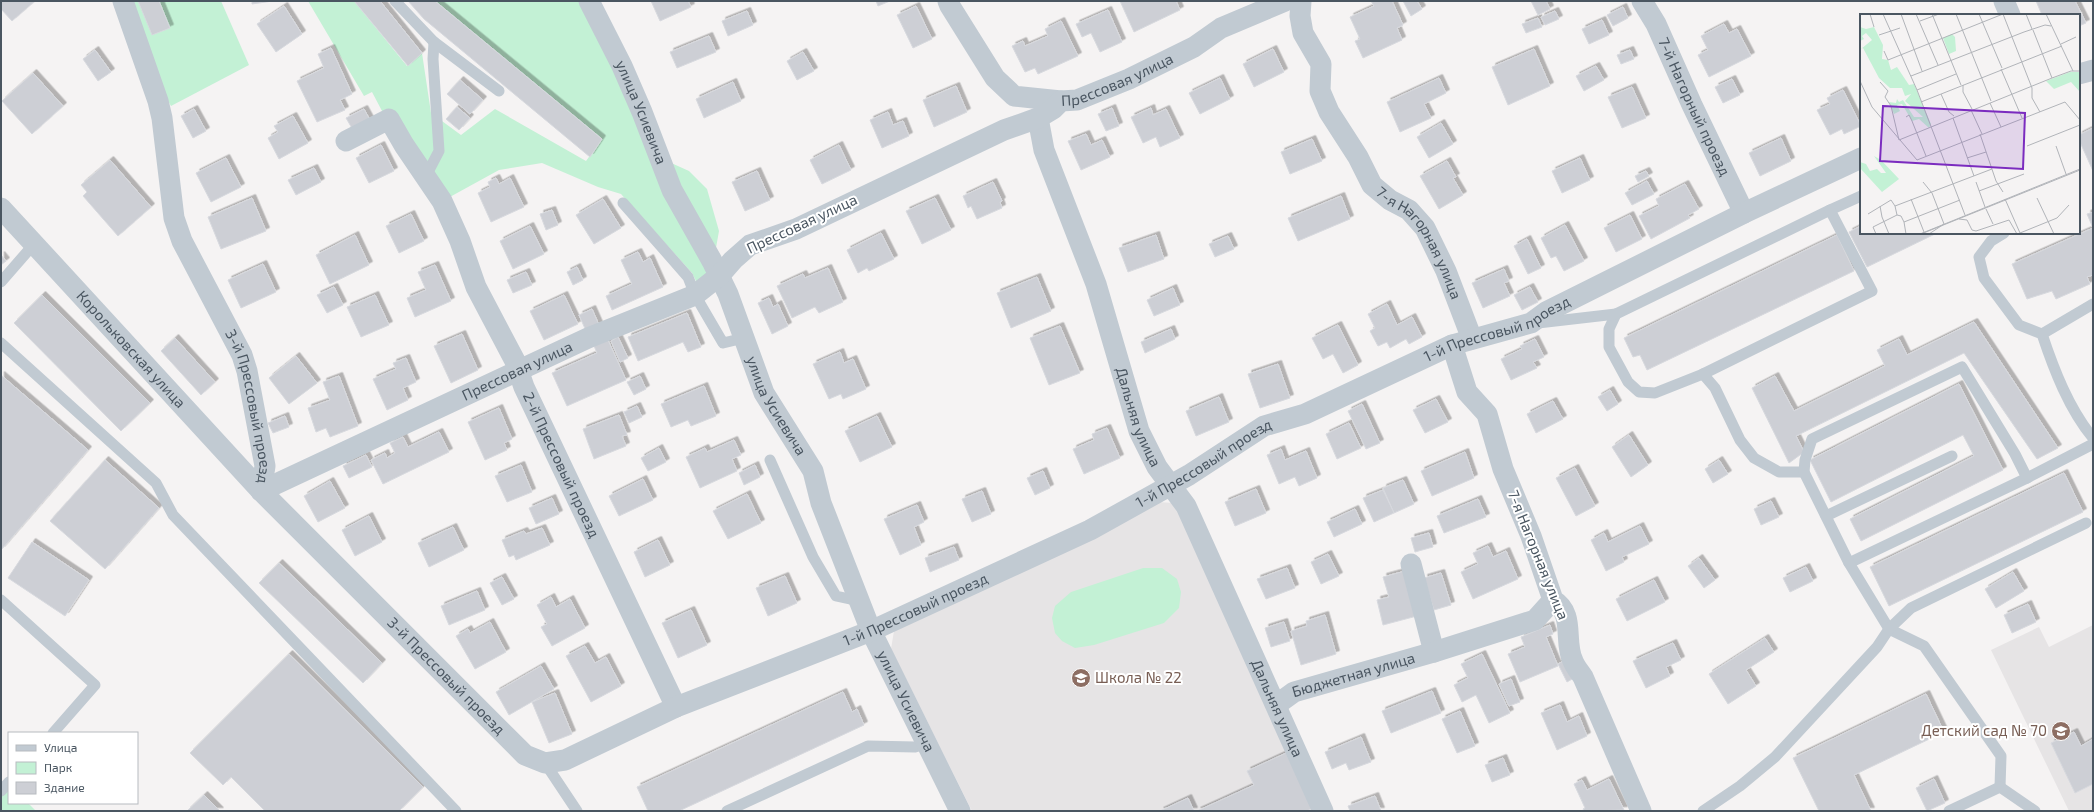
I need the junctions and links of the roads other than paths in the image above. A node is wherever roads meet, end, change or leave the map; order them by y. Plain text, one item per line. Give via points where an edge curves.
1 (123, 1) edge
2 (395, 1) edge
3 (589, 1) edge
4 (948, 1) edge
5 (1285, 1) edge
6 (1301, 1) edge
7 (1642, 1) edge
8 (2004, 1) edge
9 (2010, 14) edge
10 (434, 42) junction
11 (2093, 70) edge
12 (2080, 74) edge
13 (499, 91) dead end
14 (1060, 102) junction
15 (1038, 118) junction
16 (346, 141) dead end
17 (1860, 158) edge
18 (426, 176) junction
19 (1860, 196) edge
20 (623, 204) dead end
21 (1, 208) edge
22 (1830, 210) junction
23 (1744, 213) junction
24 (2002, 234) edge
25 (34, 244) junction
26 (719, 276) junction
27 (1, 282) edge
28 (695, 294) junction
29 (2093, 304) edge
30 (1616, 314) junction
31 (1531, 323) junction
32 (2042, 334) junction
33 (744, 338) junction
34 (1472, 339) junction
35 (1, 343) edge
36 (1452, 345) junction
37 (518, 371) junction
38 (1703, 374) junction
39 (2093, 438) edge
40 (2093, 444) edge
41 (1952, 456) dead end
42 (770, 460) dead end
43 (1804, 472) junction
44 (2027, 478) junction
45 (1170, 485) junction
46 (261, 491) junction
47 (1826, 516) junction
48 (2086, 523) dead end
49 (1849, 563) junction
50 (1411, 564) dead end
51 (1, 600) edge
52 (1553, 600) junction
53 (859, 601) junction
54 (1890, 629) junction
55 (871, 631) junction
56 (1434, 652) junction
57 (1276, 705) junction
58 (676, 707) junction
59 (54, 732) edge
60 (927, 743) junction
61 (544, 764) junction
62 (8, 783) edge
63 (2000, 787) junction
64 (1, 791) edge
65 (954, 809) edge
66 (456, 811) edge
67 (577, 811) edge
68 (727, 811) edge
69 (1323, 811) edge
70 (1641, 811) edge
71 (1703, 811) edge
72 (1949, 811) edge
73 (2034, 811) edge

1 - 46 street, 3-й Прессовый проезд via 162,118 174,218 182,241 242,355 247,371 266,466
2 - 10 lane
3 - 26 street, улица Усиевича via 622,66 672,190
4 - 14 street via 995,78 1014,96
5 - 14 street, Прессовая улица via 1221,28 1194,47 1129,79 1077,100
6 - 34 street, 7-я Нагорная улица via 1303,33 1321,64 1320,91 1329,112 1358,157 1372,185 1390,200 1409,210 1425,228 1446,271
7 - 23 street, 7-й Нагорный проезд via 1656,24
8 - 9 street
10 - 13 lane
10 - 18 lane via 439,151
11 - 12 street
14 - 15 street, Прессовая улица
15 - 26 street, Прессовая улица via 1004,130 796,228 750,245
15 - 45 street, Дальняя улица via 1044,150 1096,284 1139,431 1157,467
16 - 18 street, 2-й Прессовый проезд via 389,119
17 - 23 street, 1-й Прессовый проезд
18 - 37 street, 2-й Прессовый проезд via 442,201 460,241 476,287
19 - 22 lane
20 - 28 lane via 688,277
21 - 25 street, Корольковская улица
22 - 30 lane
22 - 38 lane via 1872,291
23 - 31 street, 1-й Прессовый проезд via 1546,312
24 - 32 lane via 1991,241 1979,257 1984,278 2019,325
25 - 27 lane
25 - 46 street, Корольковская улица
26 - 28 street, Прессовая улица
26 - 33 street, улица Усиевича
28 - 33 lane via 723,343
28 - 37 street, Прессовая улица via 588,338
29 - 32 lane
30 - 31 lane
30 - 38 lane via 1609,329 1609,347 1628,382 1639,392 1655,393
31 - 34 street, 1-й Прессовый проезд
32 - 39 lane via 2079,421
33 - 53 street, улица Усиевича via 764,393 813,471 822,503
34 - 36 street, 1-й Прессовый проезд
35 - 66 lane via 156,483 173,514
36 - 45 street, 1-й Прессовый проезд via 1305,414 1264,426
36 - 52 street, 7-я Нагорная улица via 1467,392 1487,414 1503,469 1532,536
37 - 46 street, Прессовая улица
37 - 58 street, 2-й Прессовый проезд
38 - 43 lane via 1715,388 1740,440 1754,458 1779,472
40 - 44 lane
41 - 47 lane
42 - 53 lane via 813,557 836,596
43 - 44 lane via 1812,439 1962,367
43 - 47 lane
44 - 49 lane
45 - 55 street, 1-й Прессовый проезд via 1090,530
45 - 57 street, Дальняя улица via 1186,506
46 - 61 street, 3-й Прессовый проезд via 525,755
47 - 49 lane
48 - 54 lane via 1911,608
49 - 54 lane
50 - 56 street, Бюджетная улица
51 - 59 lane via 95,685
52 - 56 street, Бюджетная улица via 1535,620
52 - 70 street, 7-я Нагорная улица via 1562,605 1572,660 1583,677
53 - 55 street, улица Усиевича
54 - 63 lane via 1924,646 1933,658 2001,756
54 - 71 lane via 1775,757 1740,786
55 - 58 street, 1-й Прессовый проезд
55 - 60 street, улица Усиевича
56 - 57 street, Бюджетная улица via 1294,692
57 - 69 street, Дальняя улица
58 - 61 street, 1-й Прессовый проезд via 565,760
60 - 65 street, улица Усиевича
60 - 68 lane via 914,747 868,746
61 - 67 lane
62 - 64 lane
63 - 72 lane
63 - 73 lane

